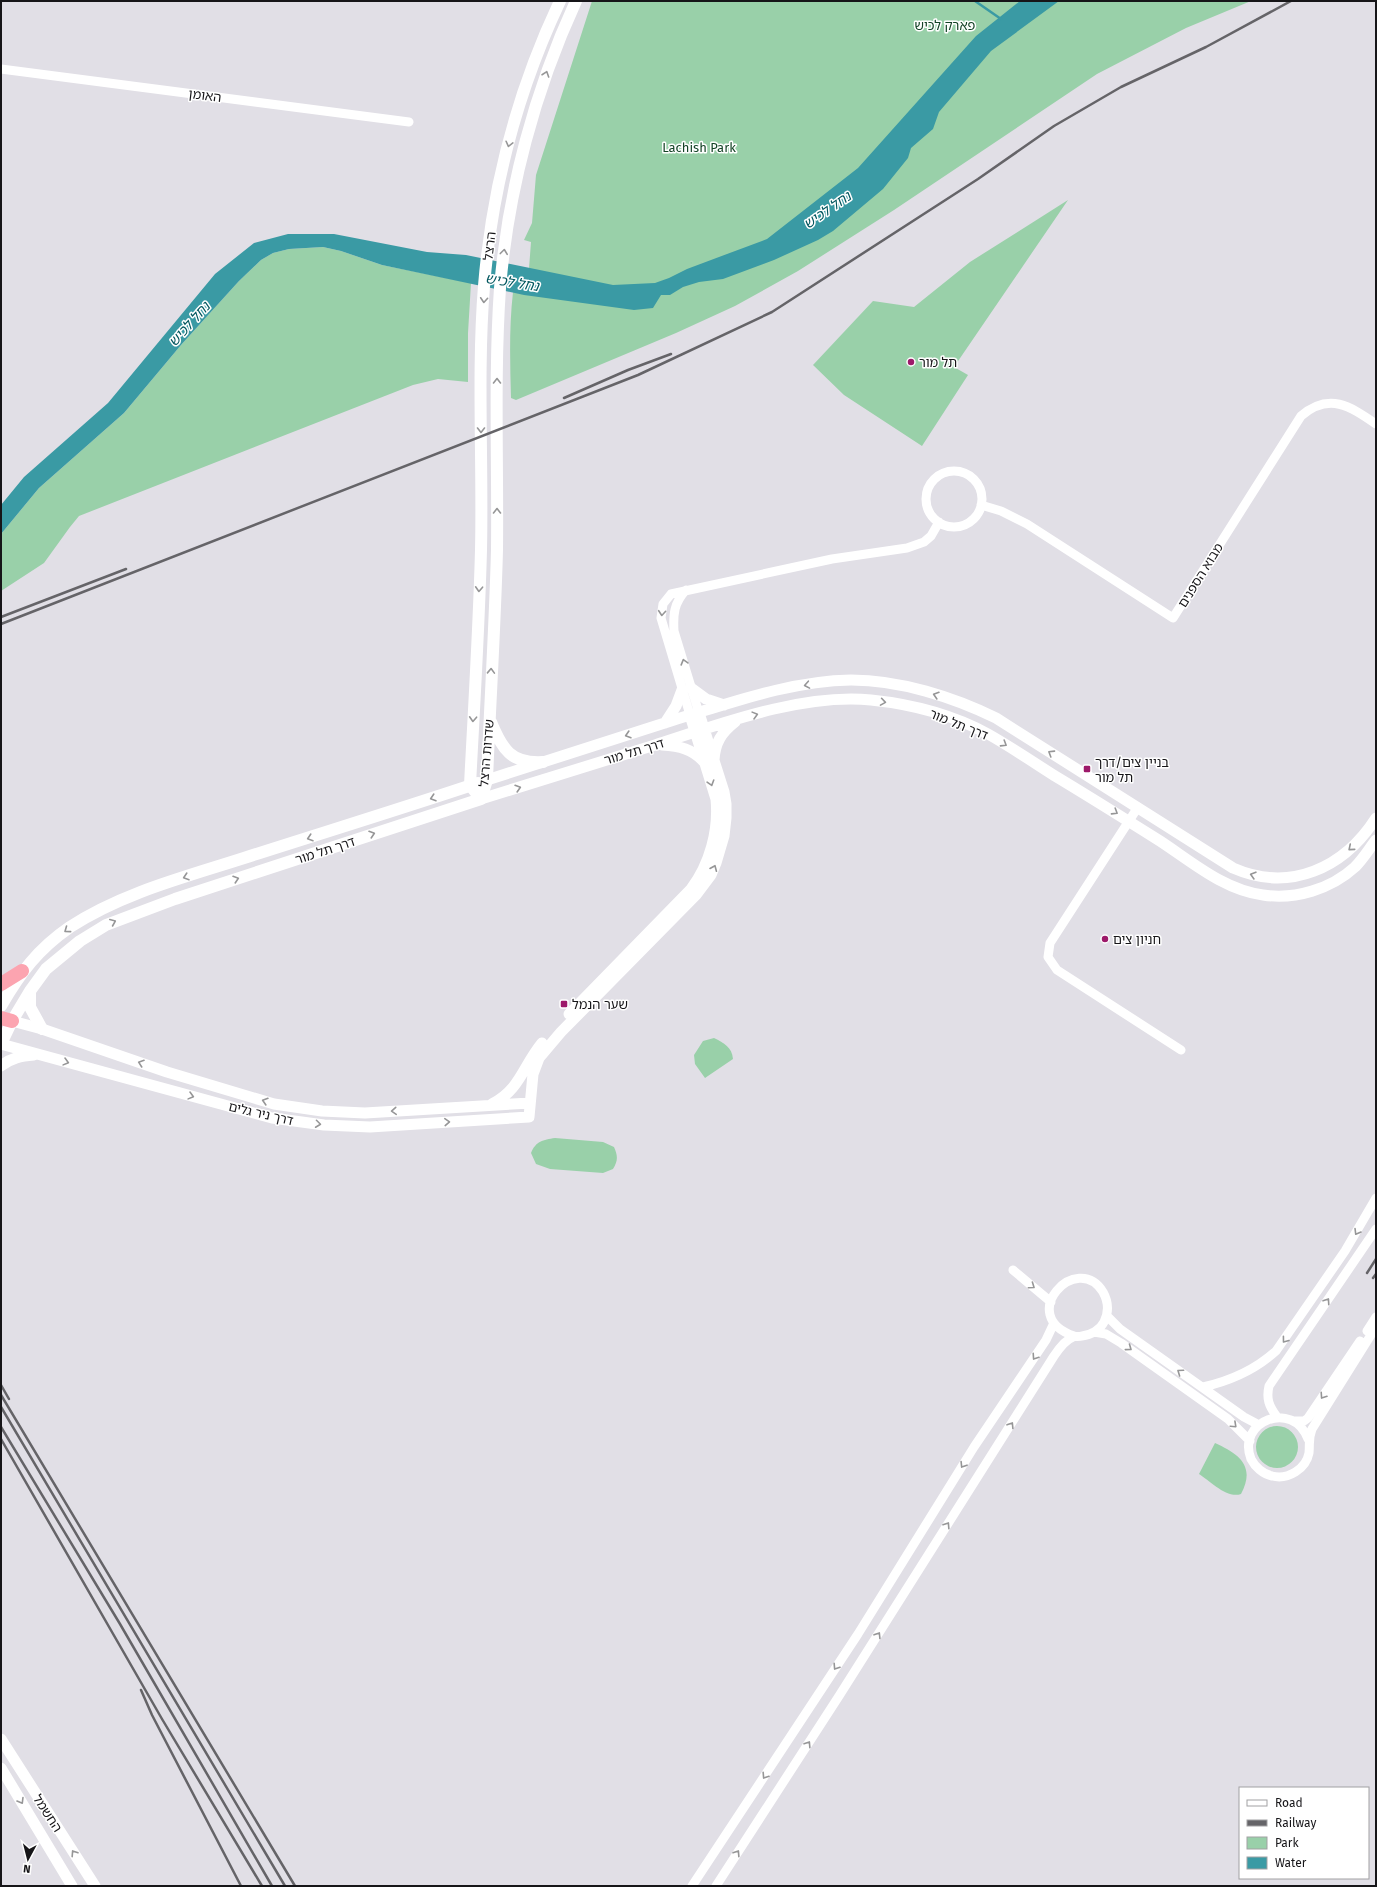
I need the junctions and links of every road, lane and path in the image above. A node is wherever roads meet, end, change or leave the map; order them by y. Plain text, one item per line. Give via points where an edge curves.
1 (560, 1) edge
2 (576, 1) edge
3 (1, 68) edge
4 (410, 122) dead end
5 (1376, 424) edge
6 (981, 505) junction
7 (939, 522) junction
8 (481, 550) joint
9 (497, 550) joint
10 (687, 689) junction
11 (724, 705) junction
12 (694, 714) junction
13 (489, 719) junction
14 (737, 720) junction
15 (665, 723) junction
16 (700, 731) junction
17 (656, 745) junction
18 (543, 762) junction
19 (710, 763) junction
20 (487, 780) junction
21 (470, 785) junction
22 (481, 799) junction
23 (1138, 807) junction
24 (1376, 818) edge
25 (1129, 821) junction
26 (1376, 840) edge
27 (22, 971) junction
28 (1, 984) edge
29 (30, 991) junction
30 (1, 1006) edge
31 (6, 1020) edge
32 (42, 1029) junction
33 (1, 1044) edge
34 (1181, 1050) dead end
35 (40, 1055) junction
36 (1, 1066) edge
37 (523, 1071) junction
38 (524, 1103) junction
39 (489, 1105) junction
40 (1376, 1198) edge
41 (1376, 1229) edge
42 (1013, 1270) dead end
43 (1051, 1302) junction
44 (1107, 1316) junction
45 (1376, 1317) edge
46 (1054, 1323) junction
47 (1376, 1327) edge
48 (1094, 1332) junction
49 (1074, 1336) junction
50 (1203, 1387) junction
51 (1277, 1417) junction
52 (1294, 1421) junction
53 (1259, 1425) junction
54 (1308, 1439) junction
55 (1250, 1441) junction
56 (1, 1739) edge
57 (1, 1768) edge
58 (72, 1886) edge
59 (95, 1886) edge
60 (692, 1886) edge
61 (716, 1886) edge

1 -> 8 main road, הרצל via 531,68 496,203 485,284 482,337
9 -> 2 main road, הרצל via 500,286 511,206 552,56
3 - 4 street, האומן
5 - 6 street, מבוא הספנים via 1355,410 1338,404 1318,404 1301,416 1172,618 1021,520
6 - 7 street via 975,517 965,525 947,526
6 - 7 street via 980,489 970,476 956,471 943,474 931,484 926,500 932,516
7 - 10 street via 924,542 907,548 832,559 687,589 678,598 673,618
8 -> 21 main road, שדרות הרצל
13 -> 9 main road, שדרות הרצל
10 - 11 street
10 - 12 street
10 - 15 street
11 - 12 street, דרך תל מור
23 -> 11 street, דרך תל מור via 996,718 960,702 928,692 876,682 813,683
12 - 15 street, דרך תל מור
12 - 16 street
13 - 18 main road via 502,744 515,758
13 - 20 main road, שדרות הרצל
14 - 16 street, דרך תל מור
14 - 19 street via 721,734
14 -> 25 street, דרך תל מור via 790,706 846,699 874,700 924,710 954,719 988,734
15 -> 18 street, דרך תל מור
16 - 17 street, דרך תל מור
16 - 19 street
17 - 19 street via 686,748
22 -> 17 street, דרך תל מור
18 - 20 street, דרך תל מור
19 -> 37 street via 717,822 712,846 697,882 545,1039
38 -> 19 street via 539,1058 561,1032 696,895 711,875 720,853 726,804
20 - 21 main road, דרך תל מור
20 - 22 main road, שדרות הרצל
21 - 22 main road, שדרות הרצל
21 -> 27 main road, דרך תל מור via 114,903 69,928
29 -> 22 main road, דרך תל מור via 46,969 65,952 106,925 128,915
24 -> 23 street, דרך תל מור via 1359,842 1317,870 1291,878 1264,878 1234,868
23 - 25 street
25 - 26 street, דרך תל מור via 1225,883 1262,895 1294,896 1324,886 1348,873
25 - 34 street via 1050,943 1048,957 1057,970
27 - 28 highway
27 - 30 main road, דרך תל מור
29 - 31 main road, דרך תל מור
29 - 32 main road via 30,1007
31 - 32 street, דרך ניר גלים
31 - 33 main road, דרך תל מור
39 -> 32 street, דרך ניר גלים via 365,1113 322,1111 274,1104 166,1072
33 - 35 street, דרך ניר גלים
35 - 36 street via 20,1056
35 -> 38 street, דרך ניר גלים via 272,1118 324,1125 370,1127 524,1118
37 - 38 street
37 - 39 street via 510,1092
38 - 39 street, דרך ניר גלים
40 -> 50 street via 1345,1251 1276,1351 1266,1361 1240,1376
51 -> 41 street via 1269,1405 1269,1386
42 -> 43 street
43 - 44 street via 1057,1289 1064,1283 1072,1280 1088,1281 1101,1289 1106,1297
43 - 46 street via 1050,1311
44 - 48 street
50 -> 44 street via 1120,1329
45 -> 52 street via 1308,1418 1304,1421
46 - 49 street via 1066,1334
46 -> 60 street via 1046,1340 970,1453 858,1634
47 - 54 street via 1318,1418
48 - 49 street via 1081,1337
48 -> 55 street via 1106,1334 1121,1342 1228,1419
61 -> 49 street via 1054,1356 1065,1342
50 - 53 street
51 - 52 street
51 - 53 street
52 - 54 street via 1303,1429
53 - 55 street
54 - 55 street via 1308,1453 1304,1463 1293,1474 1280,1477 1270,1476 1256,1467 1250,1453
59 -> 56 street, החשמל
57 -> 58 street, החשמל

